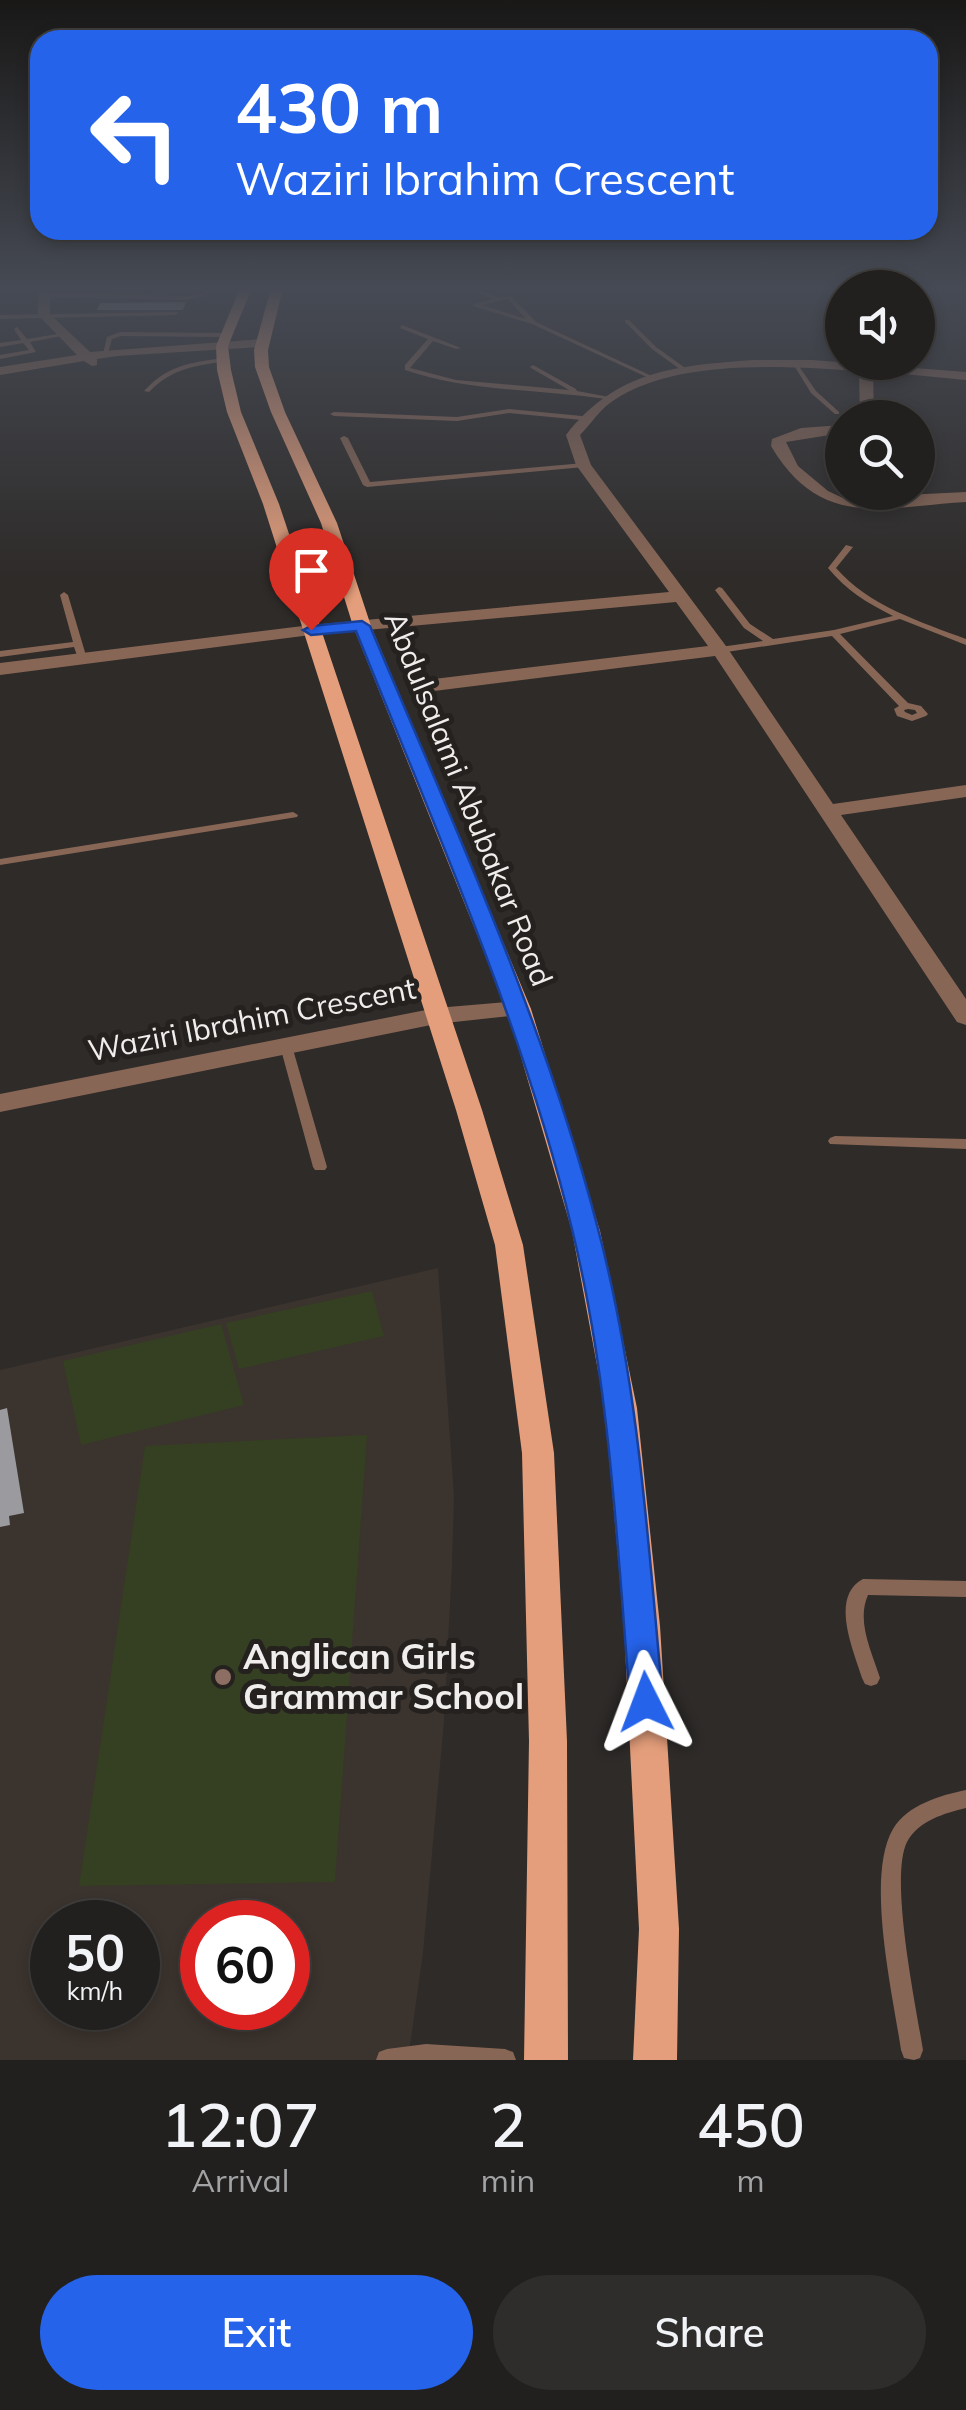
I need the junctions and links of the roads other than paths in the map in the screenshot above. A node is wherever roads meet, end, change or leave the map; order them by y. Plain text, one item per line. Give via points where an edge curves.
1 (154, 384) edge
2 (230, 384) edge
3 (268, 384) edge
4 (484, 384) edge
5 (567, 384) edge
6 (637, 384) edge
7 (808, 384) edge
8 (575, 391) junction
9 (147, 392) dead end
10 (606, 396) junction
11 (825, 405) edge
12 (334, 414) dead end
13 (582, 418) junction
14 (825, 425) edge
15 (344, 438) dead end
16 (558, 459) dead end
17 (582, 461) junction
18 (825, 495) edge
19 (966, 497) edge
20 (935, 499) edge
21 (849, 547) dead end
22 (719, 590) dead end
23 (64, 595) dead end
24 (681, 596) junction
25 (902, 616) junction
26 (362, 626) junction
27 (311, 630) junction
28 (834, 634) junction
29 (771, 642) junction
30 (966, 642) edge
31 (720, 650) junction
32 (80, 651) junction
33 (0, 654) edge
34 (0, 670) edge
35 (434, 685) dead end
36 (905, 706) dead end
37 (966, 792) edge
38 (826, 811) junction
39 (293, 815) dead end
40 (0, 862) edge
41 (519, 1009) junction
42 (436, 1016) junction
43 (966, 1017) edge
44 (286, 1046) junction
45 (0, 1103) edge
46 (835, 1141) dead end
47 (966, 1144) edge
48 (320, 1167) dead end
49 (966, 1589) edge
50 (872, 1678) dead end
51 (966, 1800) edge
52 (912, 2050) dead end
53 (387, 2060) edge
54 (505, 2060) edge
55 (546, 2060) edge
56 (655, 2060) edge

1 - 9 lane
2 - 27 main road
3 - 26 main road, Abdulsalami Abubakar Road via 329,522
4 - 8 lane
5 - 8 lane
6 - 10 street
7 - 11 lane
8 - 10 lane
10 - 13 street
12 - 13 lane via 457,418 509,411
13 - 17 street via 573,436
14 - 18 street via 779,439 778,446 792,469
15 - 17 lane via 367,485
16 - 17 lane
17 - 24 street
19 - 20 street
21 - 25 lane via 832,568 835,574
22 - 29 lane via 747,626
23 - 32 lane
24 - 26 street
24 - 31 street
25 - 28 lane
25 - 30 lane
26 - 27 street
26 - 41 main road, Abdulsalami Abubakar Road
27 - 32 street
27 - 42 main road
28 - 29 lane
28 - 36 lane
29 - 31 lane
31 - 35 street
31 - 38 street
32 - 33 lane
32 - 34 street
37 - 38 street
38 - 43 street
39 - 40 lane
41 - 42 street, Waziri Ibrahim Crescent
41 - 56 main road, Abdulsalami Abubakar Road via 586,1231 622,1408 659,1929
42 - 44 street, Waziri Ibrahim Crescent
42 - 55 main road via 508,1245 538,1454 548,1741
44 - 45 street, Waziri Ibrahim Crescent
44 - 48 lane
46 - 47 lane
49 - 50 lane via 864,1588 854,1598 853,1613
51 - 52 lane via 920,1816 898,1837 891,1866
53 - 54 lane

